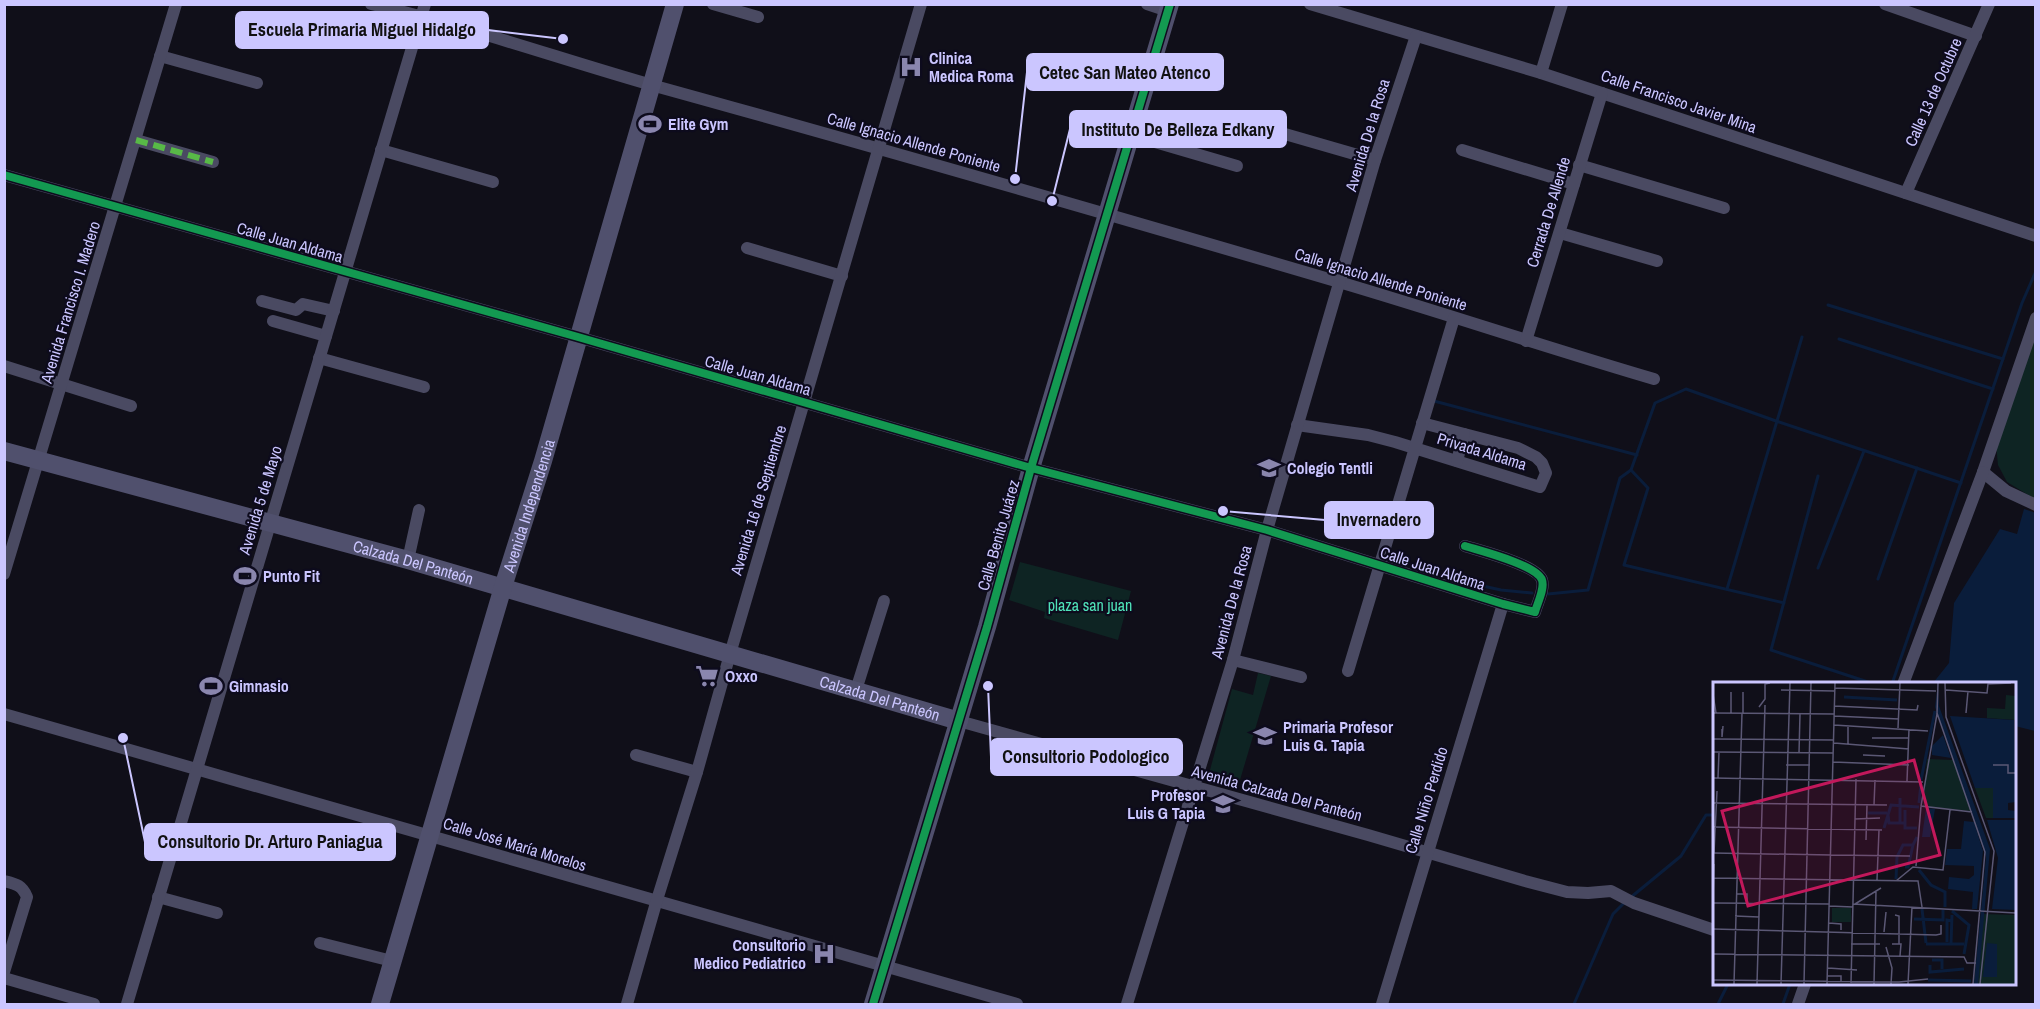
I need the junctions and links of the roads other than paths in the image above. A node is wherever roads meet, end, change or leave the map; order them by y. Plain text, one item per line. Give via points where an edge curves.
1 (176, 4) edge
2 (371, 4) edge
3 (675, 4) edge
4 (713, 4) edge
5 (921, 4) edge
6 (1147, 4) edge
7 (1310, 4) edge
8 (1562, 4) edge
9 (1885, 4) edge
10 (1989, 4) edge
11 (1169, 8) edge
12 (423, 10) edge
13 (758, 17) dead end
14 (1416, 36) junction
15 (1976, 36) junction
16 (160, 56) junction
17 (1541, 73) junction
18 (257, 83) dead end
19 (651, 85) junction
20 (1602, 93) junction
21 (1278, 132) dead end
22 (1131, 135) junction
23 (136, 140) junction
24 (880, 149) junction
25 (381, 150) junction
26 (1462, 150) dead end
27 (1375, 160) junction
28 (213, 162) dead end
29 (1580, 165) junction
30 (1237, 166) dead end
31 (4, 175) edge
32 (493, 182) dead end
33 (1574, 184) junction
34 (1906, 193) junction
35 (116, 207) junction
36 (1724, 208) dead end
37 (1107, 214) junction
38 (1560, 233) junction
39 (2036, 236) edge
40 (747, 248) dead end
41 (1657, 261) dead end
42 (345, 272) junction
43 (842, 276) junction
44 (1341, 282) junction
45 (262, 302) dead end
46 (334, 311) junction
47 (1454, 318) junction
48 (2036, 318) edge
49 (273, 321) dead end
50 (326, 336) junction
51 (578, 337) junction
52 (1526, 341) junction
53 (319, 358) junction
54 (4, 366) edge
55 (1654, 379) dead end
56 (62, 384) junction
57 (424, 387) dead end
58 (805, 403) junction
59 (131, 406) dead end
60 (1422, 423) junction
61 (1297, 425) junction
62 (1464, 434) junction
63 (1414, 448) junction
64 (4, 451) edge
65 (38, 461) junction
66 (1458, 461) junction
67 (1031, 468) junction
68 (1983, 472) junction
69 (2036, 505) edge
70 (418, 510) dead end
71 (269, 524) junction
72 (1267, 530) junction
73 (1466, 546) dead end
74 (408, 560) junction
75 (1380, 565) junction
76 (4, 574) edge
77 (503, 588) junction
78 (884, 601) dead end
79 (1503, 604) junction
80 (730, 654) junction
81 (1233, 660) junction
82 (1348, 671) dead end
83 (1301, 677) dead end
84 (1904, 682) edge
85 (856, 690) junction
86 (4, 714) edge
87 (958, 721) junction
88 (636, 755) dead end
89 (198, 770) junction
90 (697, 772) junction
91 (1193, 787) junction
92 (429, 836) junction
93 (1427, 853) junction
94 (4, 881) edge
95 (158, 897) junction
96 (656, 903) junction
97 (217, 913) dead end
98 (1713, 930) edge
99 (320, 943) dead end
100 (392, 961) junction
101 (884, 967) junction
102 (4, 972) edge
103 (4, 978) edge
104 (1805, 985) edge
105 (94, 1005) edge
106 (127, 1005) edge
107 (380, 1005) edge
108 (627, 1005) edge
109 (873, 1005) edge
110 (1017, 1005) edge
111 (1127, 1005) edge
112 (1382, 1005) edge
113 (1798, 1005) edge

1 - 16 street, Avenida Francisco I. Madero
2 - 12 street, Calle Ignacio Allende Poniente
3 - 19 main road, Avenida Independencia
4 - 13 street
5 - 24 street, Avenida 16 de Septiembre
6 - 11 street
7 - 14 street, Calle Francisco Javier Mina
8 - 17 street
9 - 15 street
10 - 15 street, Calle 13 de Octubre
11 - 22 main road, Calle Benito Juárez
12 - 19 street, Calle Ignacio Allende Poniente
12 - 25 street, Avenida 5 de Mayo
14 - 17 street, Calle Francisco Javier Mina
14 - 27 street, Avenida De la Rosa
15 - 34 street, Calle 13 de Octubre
16 - 18 street
16 - 23 street, Avenida Francisco I. Madero
17 - 20 street, Calle Francisco Javier Mina
19 - 24 street, Calle Ignacio Allende Poniente
19 - 51 main road, Avenida Independencia
20 - 29 street, Cerrada De Allende
20 - 34 street, Calle Francisco Javier Mina
21 - 27 street
22 - 30 street
22 - 37 main road, Calle Benito Juárez
23 - 28 street
23 - 35 street, Avenida Francisco I. Madero
24 - 37 street, Calle Ignacio Allende Poniente
24 - 43 street, Avenida 16 de Septiembre
25 - 32 street
25 - 42 street, Avenida 5 de Mayo
26 - 33 street
27 - 44 street, Avenida De la Rosa
29 - 33 street, Cerrada De Allende
29 - 36 street
31 - 35 street, Calle Juan Aldama
33 - 38 street, Cerrada De Allende
34 - 39 street, Calle Francisco Javier Mina
35 - 42 street, Calle Juan Aldama
35 - 56 street, Avenida Francisco I. Madero
37 - 44 street, Calle Ignacio Allende Poniente
37 - 67 main road, Calle Benito Juárez
38 - 41 street
38 - 52 street, Cerrada De Allende
40 - 43 street
42 - 46 street, Avenida 5 de Mayo
42 - 51 street, Calle Juan Aldama
43 - 58 street, Avenida 16 de Septiembre
44 - 47 street, Calle Ignacio Allende Poniente
44 - 61 street, Avenida De la Rosa
45 - 46 street via 296,310 303,304
46 - 50 street, Avenida 5 de Mayo
47 - 52 street, Calle Ignacio Allende Poniente
47 - 60 street
48 - 68 street
49 - 50 street
50 - 53 street, Avenida 5 de Mayo
51 - 58 street, Calle Juan Aldama
51 - 77 main road, Avenida Independencia
52 - 55 street, Calle Ignacio Allende Poniente
53 - 57 street
53 - 71 street, Avenida 5 de Mayo
54 - 56 street
56 - 59 street
56 - 65 street, Avenida Francisco I. Madero
58 - 67 street, Calle Juan Aldama
58 - 80 street, Avenida 16 de Septiembre
60 - 62 street
60 - 63 street
61 - 63 street, Privada Aldama via 1368,435
61 - 72 street, Avenida De la Rosa
62 - 66 street
62 - 66 street, Privada Aldama via 1518,448 1536,457 1546,473 1540,487
63 - 66 street, Privada Aldama
63 - 75 street
64 - 65 main road, Calzada Del Panteón
65 - 71 main road, Calzada Del Panteón
65 - 76 street, Avenida Francisco I. Madero
67 - 72 street, Calle Juan Aldama
67 - 87 main road, Calle Benito Juárez
68 - 69 street via 2006,491
68 - 84 street
70 - 74 street
71 - 74 main road, Calzada Del Panteón
71 - 89 street, Avenida 5 de Mayo
72 - 75 street, Calle Juan Aldama
72 - 81 street, Avenida De la Rosa
73 - 79 street, Calle Juan Aldama via 1539,575 1543,586 1534,612
74 - 77 main road, Calzada Del Panteón
75 - 79 street, Calle Juan Aldama
75 - 82 street
77 - 80 main road, Calzada Del Panteón
77 - 92 main road, Avenida Independencia
78 - 85 street
79 - 93 street, Calle Niño Perdido
80 - 85 main road, Calzada Del Panteón
80 - 90 street, Avenida 16 de Septiembre
81 - 83 street
81 - 91 street, Avenida De la Rosa
85 - 87 main road, Calzada Del Panteón
86 - 89 street, Calle José María Morelos
87 - 91 street, Avenida Calzada Del Panteón
87 - 101 main road, Calle Benito Juárez
88 - 90 street
89 - 92 street, Calle José María Morelos
89 - 95 street, Avenida 5 de Mayo
90 - 96 street, Avenida 16 de Septiembre
91 - 93 street, Avenida Calzada Del Panteón
91 - 111 street, Avenida De la Rosa
92 - 96 street, Calle José María Morelos
92 - 100 main road, Avenida Independencia
93 - 98 street, Avenida Calzada Del Panteón via 1567,892 1619,894 1634,903
93 - 112 street, Calle Niño Perdido
94 - 102 street via 24,889 27,897
95 - 97 street
95 - 106 street, Avenida 5 de Mayo
96 - 101 street, Calle José María Morelos
96 - 108 street, Avenida 16 de Septiembre
99 - 100 street
100 - 107 main road, Avenida Independencia
101 - 109 main road, Calle Benito Juárez
101 - 110 street, Calle José María Morelos
103 - 105 street
104 - 113 street

